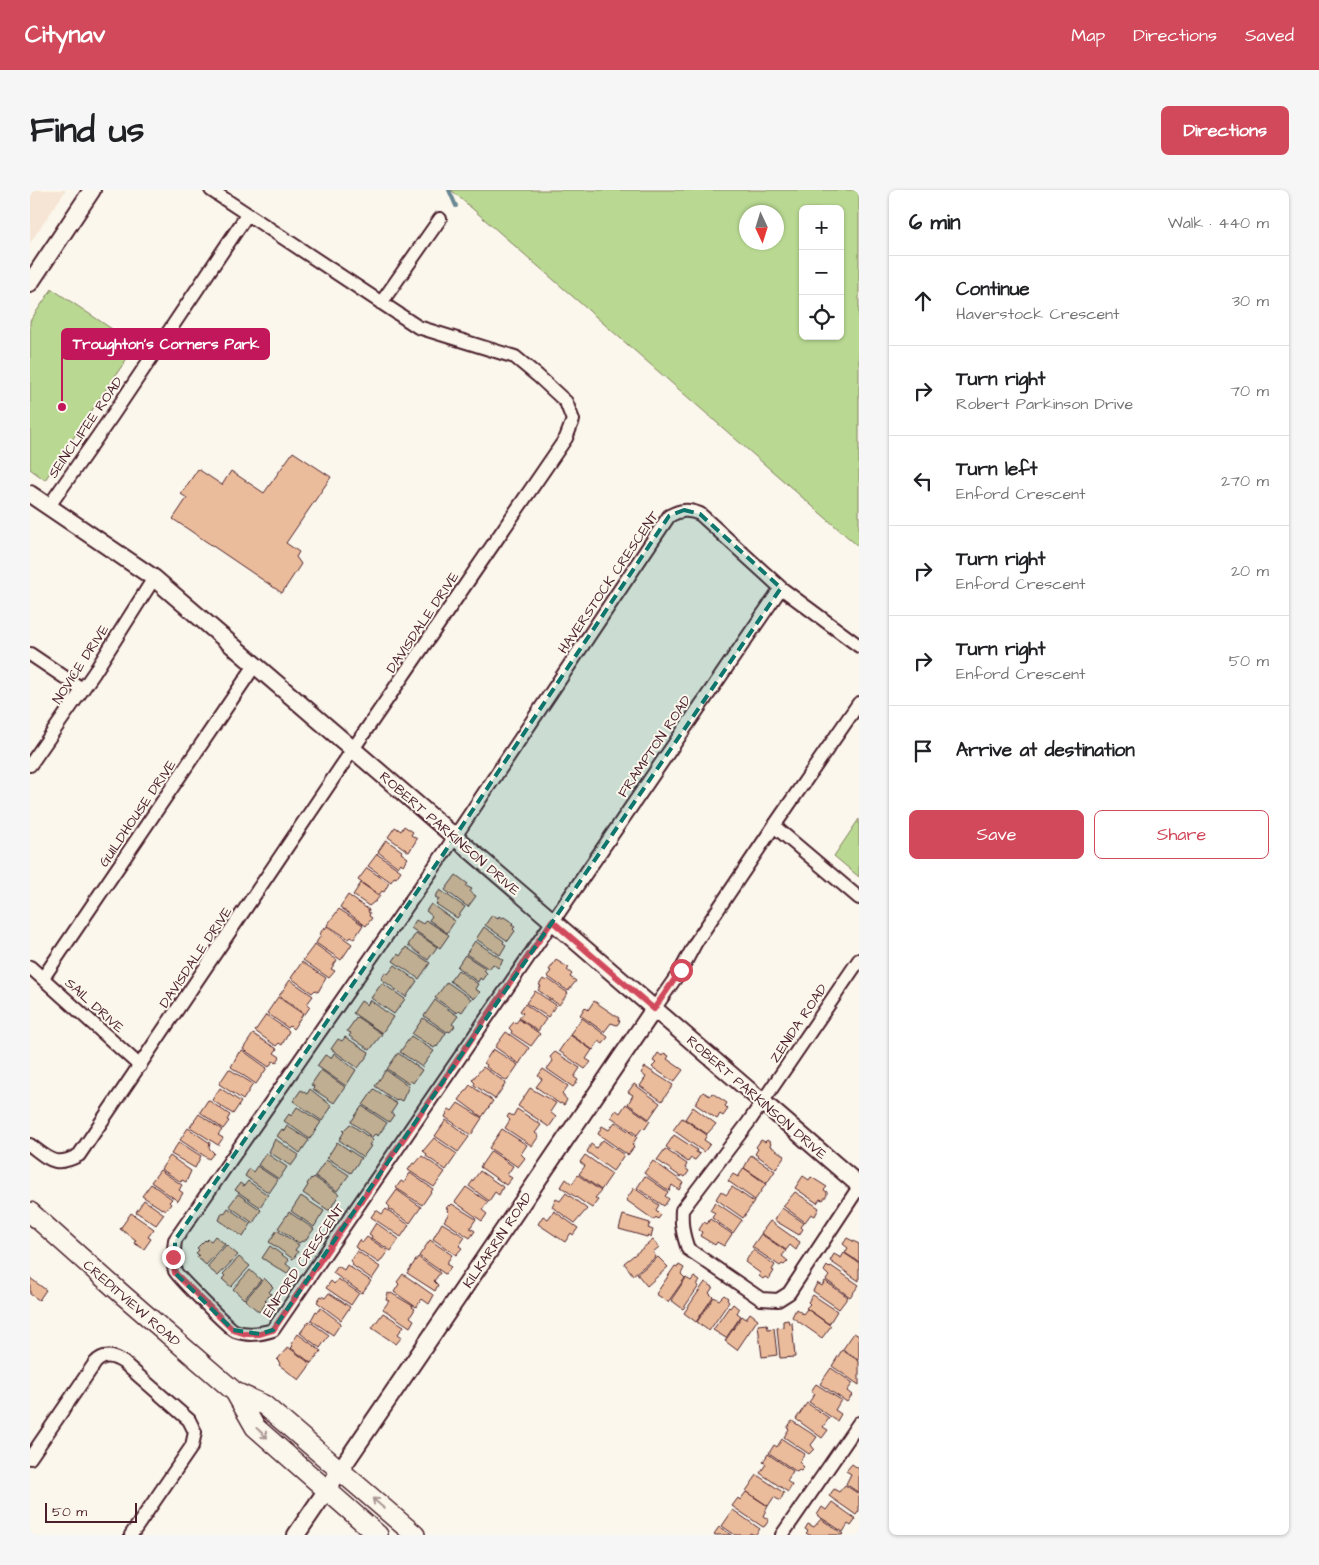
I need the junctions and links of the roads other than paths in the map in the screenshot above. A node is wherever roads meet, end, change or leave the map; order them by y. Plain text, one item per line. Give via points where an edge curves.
1 (92, 190) edge
2 (211, 190) edge
3 (247, 215) junction
4 (440, 219) dead end
5 (30, 283) edge
6 (381, 303) junction
7 (30, 494) edge
8 (49, 506) junction
9 (154, 578) junction
10 (781, 588) junction
11 (859, 646) edge
12 (30, 654) edge
13 (255, 665) junction
14 (82, 690) junction
15 (859, 702) edge
16 (353, 749) junction
17 (30, 765) edge
18 (774, 826) junction
19 (455, 837) junction
20 (859, 898) edge
21 (552, 921) junction
22 (859, 960) edge
23 (30, 967) edge
24 (43, 978) junction
25 (654, 1009) junction
26 (140, 1066) junction
27 (763, 1102) junction
28 (30, 1144) edge
29 (859, 1186) edge
30 (30, 1212) edge
31 (236, 1392) junction
32 (859, 1423) edge
33 (30, 1458) edge
34 (340, 1471) junction
35 (326, 1490) junction
36 (131, 1535) edge
37 (296, 1535) edge
38 (378, 1535) edge
39 (415, 1535) edge
40 (782, 1535) edge

1 - 5 street
2 - 3 street, DAVISDALE DRIVE
3 - 6 street, DAVISDALE DRIVE
3 - 8 street, SEINCLIFEE ROAD
4 - 6 street
6 - 16 street, DAVISDALE DRIVE via 418,327 514,357 566,402 573,420 566,438
7 - 8 street, ROBERT PARKINSON DRIVE
8 - 9 street, ROBERT PARKINSON DRIVE
9 - 13 street, ROBERT PARKINSON DRIVE
9 - 14 street, NOVICE DRIVE
10 - 11 street, HAVERSTOCK CRESCENT
10 - 19 street, HAVERSTOCK CRESCENT via 700,514 684,510 669,516
10 - 21 street, FRAMPTON ROAD
12 - 14 street
13 - 16 street, ROBERT PARKINSON DRIVE
13 - 24 street, GUILDHOUSE DRIVE
14 - 17 street, NOVICE DRIVE
15 - 18 street
16 - 19 street, ROBERT PARKINSON DRIVE
16 - 26 street, DAVISDALE DRIVE
18 - 20 street
18 - 25 street
19 - 21 street, ROBERT PARKINSON DRIVE
19 - 21 street, ENFORD CRESCENT via 175,1240 175,1273 233,1330 246,1334 273,1330
21 - 25 street, ROBERT PARKINSON DRIVE
22 - 27 street, ZENIDA ROAD
23 - 24 street, SAIL DRIVE
24 - 26 street, SAIL DRIVE
25 - 27 street, ROBERT PARKINSON DRIVE
25 - 34 street, KILKARRIN ROAD
26 - 28 street, DAVISDALE DRIVE via 79,1155 58,1162 47,1158
27 - 29 street, ROBERT PARKINSON DRIVE
27 - 29 street, ZENIDA ROAD via 682,1210 682,1230 688,1248 761,1299 778,1300 789,1293
30 - 31 main road, CREDITVIEW ROAD
31 - 34 main road, CREDITVIEW ROAD via 264,1405
31 -> 35 main road, CREDITVIEW ROAD via 255,1427
32 - 40 street
33 - 36 street via 95,1363 106,1356 123,1362 189,1420 196,1432 192,1446
34 - 35 street, KILKARRIN ROAD
39 -> 34 main road, CREDITVIEW ROAD
35 - 37 street, KILKARRIN ROAD
35 - 38 main road, CREDITVIEW ROAD

